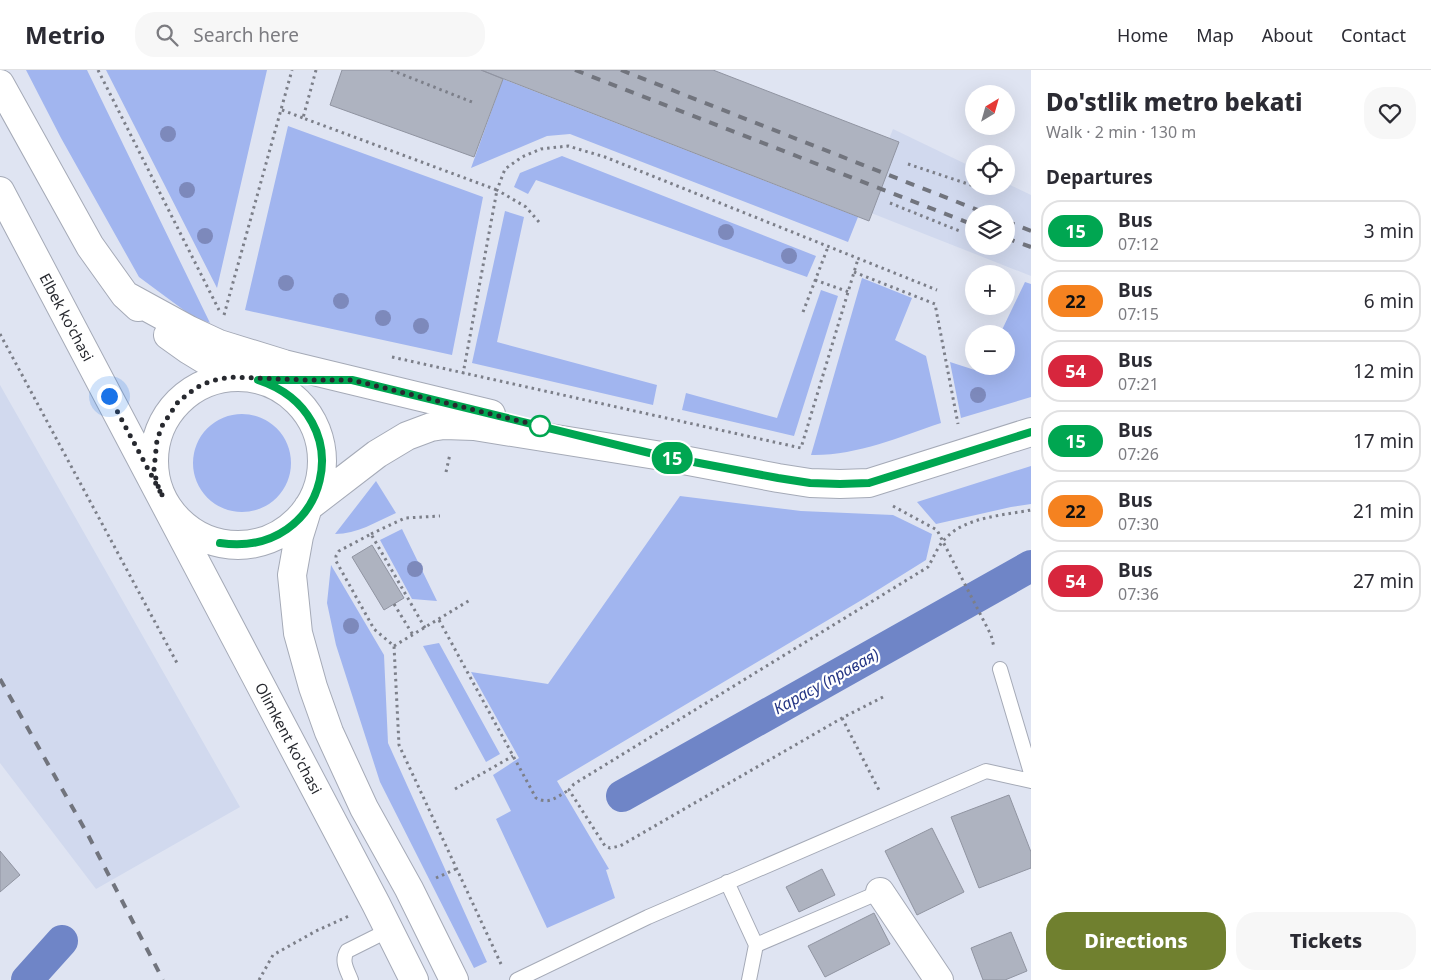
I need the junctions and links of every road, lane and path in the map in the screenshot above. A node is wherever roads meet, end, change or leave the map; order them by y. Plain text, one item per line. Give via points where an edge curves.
1 (98, 70) edge
2 (292, 70) edge
3 (316, 70) edge
4 (391, 70) edge
5 (0, 84) edge
6 (472, 102) dead end
7 (282, 110) junction
8 (303, 118) junction
9 (908, 164) dead end
10 (965, 183) edge
11 (497, 190) junction
12 (0, 191) edge
13 (890, 203) dead end
14 (539, 222) dead end
15 (962, 232) dead end
16 (828, 247) junction
17 (858, 259) junction
18 (854, 272) junction
19 (815, 280) junction
20 (937, 290) dead end
21 (848, 292) junction
22 (125, 295) junction
23 (803, 312) dead end
24 (0, 334) edge
25 (386, 355) dead end
26 (463, 373) junction
27 (258, 380) junction
28 (352, 380) junction
29 (458, 406) junction
30 (1031, 432) edge
31 (964, 452) junction
32 (662, 456) junction
33 (869, 483) junction
34 (163, 497) junction
35 (308, 507) junction
36 (1031, 510) edge
37 (440, 516) dead end
38 (371, 534) junction
39 (942, 542) junction
40 (470, 600) dead end
41 (394, 604) dead end
42 (440, 620) junction
43 (425, 628) junction
44 (413, 635) junction
45 (991, 636) dead end
46 (394, 646) junction
47 (177, 663) dead end
48 (1000, 669) dead end
49 (883, 697) dead end
50 (842, 718) junction
51 (1028, 753) edge
52 (513, 756) junction
53 (1031, 773) edge
54 (1031, 781) edge
55 (455, 789) dead end
56 (569, 790) junction
57 (891, 812) junction
58 (456, 869) junction
59 (430, 880) dead end
60 (727, 882) junction
61 (880, 892) joint
62 (356, 913) dead end
63 (389, 930) junction
64 (756, 945) junction
65 (504, 972) dead end
66 (259, 980) edge
67 (351, 980) edge
68 (414, 980) edge
69 (454, 980) edge
70 (517, 980) edge
71 (749, 980) edge
72 (940, 980) edge

1 - 7 path via 223,318
2 - 7 path
3 - 8 path
4 - 6 path
5 - 22 main road via 90,246
7 - 8 path
8 - 11 path
9 - 10 path
11 - 14 path via 526,207
11 - 16 path via 505,169 522,157 541,149 568,146 605,157
11 - 26 path
12 - 34 main road, Elbek ko'chasi
13 - 15 path
16 - 17 path
16 - 19 path
17 - 18 path
17 - 20 path
18 - 21 path
18 - 31 path via 935,304
19 - 21 path
19 - 23 path
21 - 26 path via 801,448
22 - 27 main road via 164,332 189,350 212,364
22 - 28 main road via 219,344
24 - 47 path
25 - 26 path
26 - 29 path
27 - 28 main road
27 - 34 main road via 244,377 215,380 201,385 178,402 157,440 154,469
27 - 35 main road via 293,398 316,430 322,470
28 - 29 main road
29 - 32 main road
30 - 31 main road
31 - 33 main road
32 - 33 main road via 810,483
32 - 35 main road via 474,426 444,425 407,436 376,454
33 - 39 path via 896,508 937,530
34 - 35 main road via 177,518 197,534 233,545 270,539 292,526
34 - 63 main road, Olimkent ko'chasi
35 - 69 main road via 292,575 298,633 310,679 329,732 364,808
36 - 39 path via 969,522
37 - 38 path via 405,518
38 - 43 path
38 - 46 path via 339,551 336,561 374,629
39 - 45 path
39 - 56 path via 928,567
40 - 42 path
41 - 44 path
42 - 43 path
42 - 52 path
43 - 44 path
44 - 46 path
46 - 58 path via 399,745
48 - 51 lane
49 - 50 path
50 - 56 path via 620,846 605,846
50 - 57 path
51 - 53 lane
52 - 55 path
52 - 56 path via 536,798 549,801
54 - 57 lane via 986,771
57 - 60 lane
58 - 59 path
58 - 65 path
60 - 64 lane
60 - 70 lane
61 - 64 lane
61 - 72 main road
62 - 66 path via 273,955
63 - 67 lane via 347,951 344,963
63 - 68 main road, Olimkent ko'chasi
64 - 71 lane

